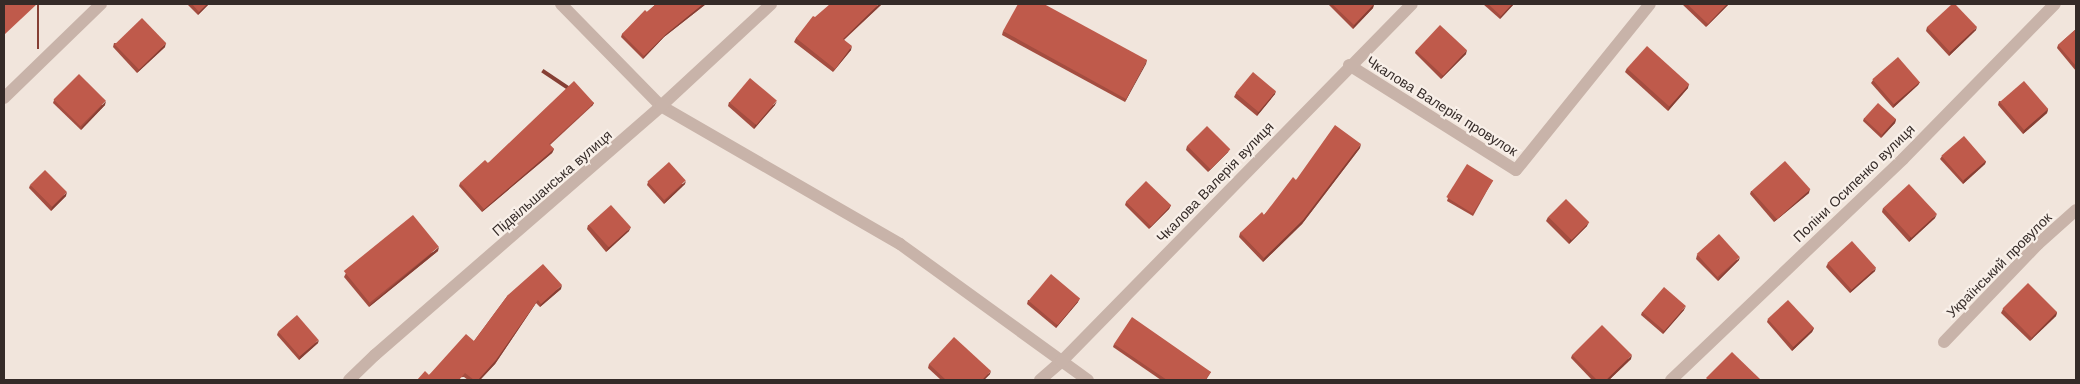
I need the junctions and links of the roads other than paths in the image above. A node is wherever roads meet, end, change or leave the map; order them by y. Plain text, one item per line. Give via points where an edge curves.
1 (101, 4) edge
2 (561, 4) edge
3 (771, 4) edge
4 (1412, 4) edge
5 (1650, 4) edge
6 (2054, 4) edge
7 (1350, 66) junction
8 (4, 98) edge
9 (661, 106) junction
10 (2076, 210) edge
11 (1944, 342) dead end
12 (1060, 362) junction
13 (349, 380) edge
14 (1040, 380) edge
15 (1088, 380) edge
16 (1670, 380) edge

1 - 8 street
2 - 9 street
3 - 9 street, Підвільшанська вулиця
4 - 7 street, Чкалова Валерія вулиця
5 - 7 street, Чкалова Валерія провулок via 1516,170
6 - 16 street, Поліни Осипенко вулиця via 1903,159
7 - 12 street, Чкалова Валерія вулиця
9 - 12 street via 900,244
9 - 13 street, Підвільшанська вулиця
10 - 11 street, Український провулок via 2038,244
12 - 14 street, Чкалова Валерія вулиця
12 - 15 street

